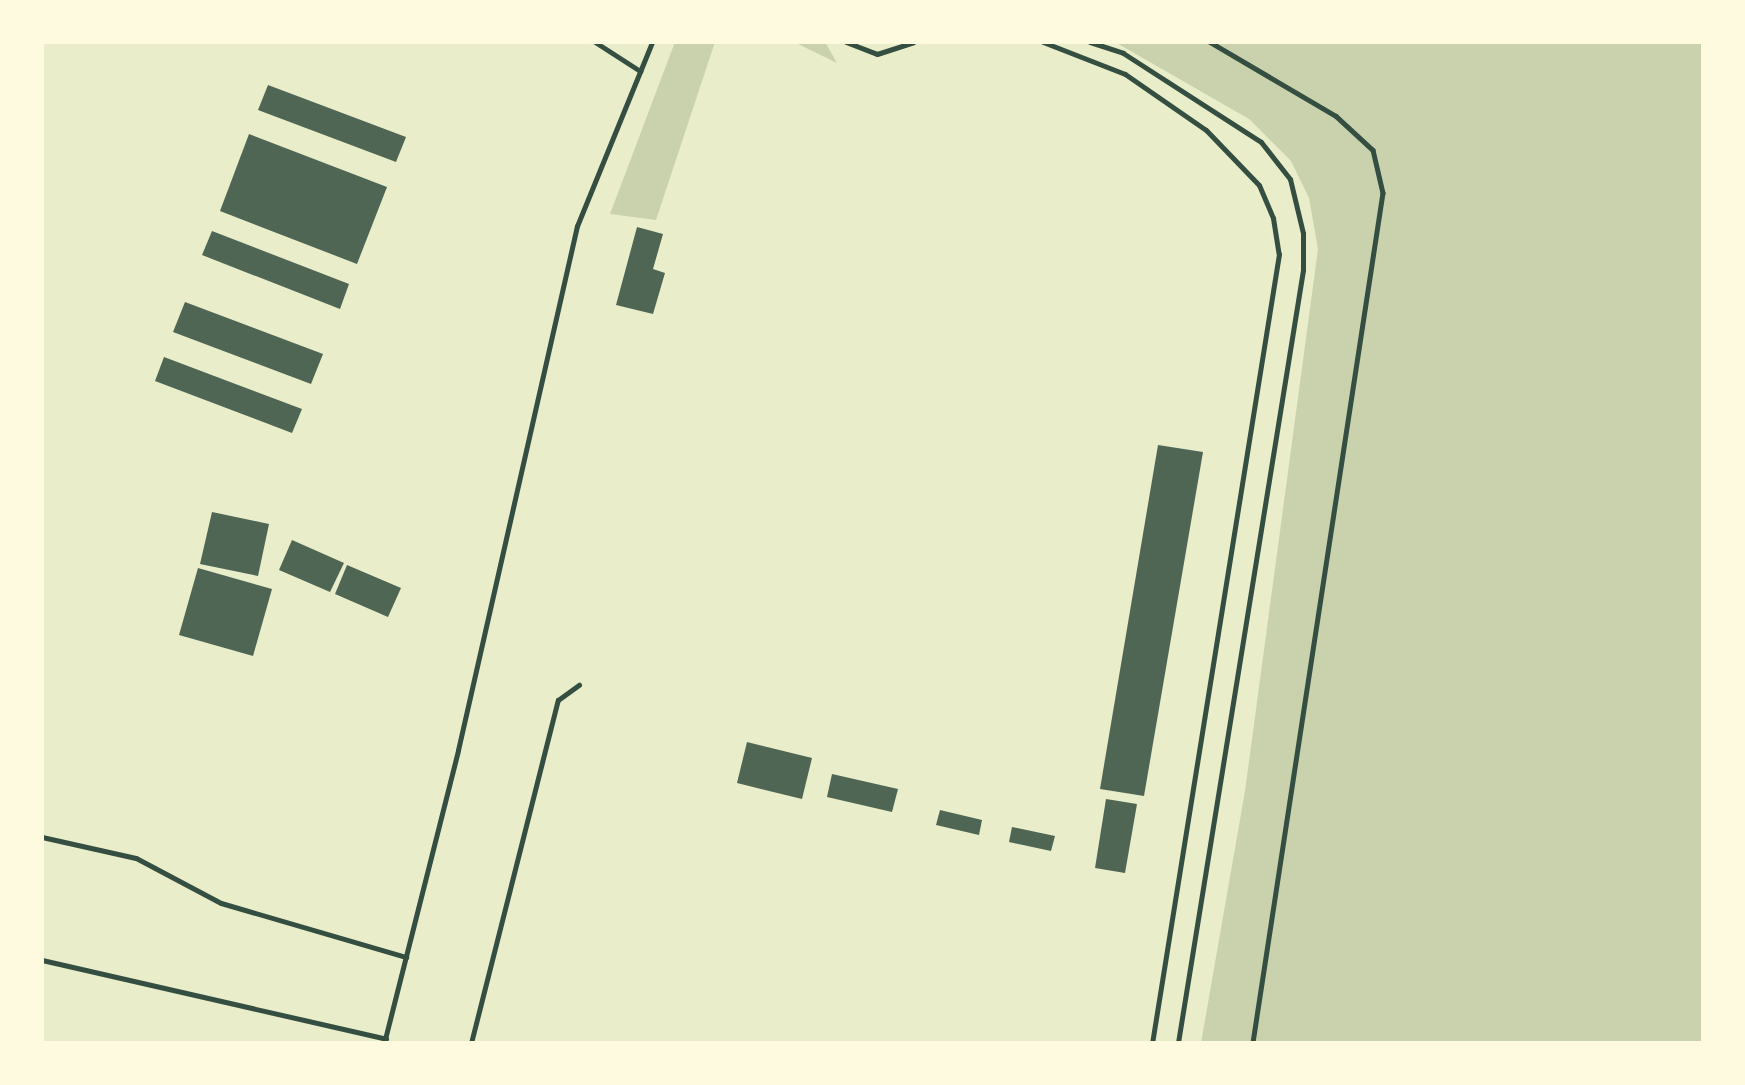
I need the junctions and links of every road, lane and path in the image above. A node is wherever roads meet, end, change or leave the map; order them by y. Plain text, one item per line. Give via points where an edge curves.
1 (595, 42) edge
2 (652, 42) edge
3 (846, 42) edge
4 (913, 42) edge
5 (1043, 42) edge
6 (1090, 42) edge
7 (1210, 42) edge
8 (640, 71) junction
9 (579, 685) dead end
10 (42, 837) edge
11 (406, 957) junction
12 (42, 960) edge
13 (385, 1041) edge
14 (471, 1043) edge
15 (1152, 1043) edge
16 (1178, 1043) edge
17 (1253, 1043) edge

1 - 8 lane
2 - 8 lane
3 - 4 lane via 877,54
5 - 15 lane via 1125,74 1206,130 1259,185 1273,218 1279,254
6 - 16 lane via 1123,53 1261,142 1290,179 1303,233 1303,271
7 - 17 path via 1336,116 1373,150 1383,193
8 - 11 lane via 577,226 481,654
9 - 14 lane via 558,701
10 - 11 lane via 136,858 221,903
11 - 13 lane
12 - 13 lane

